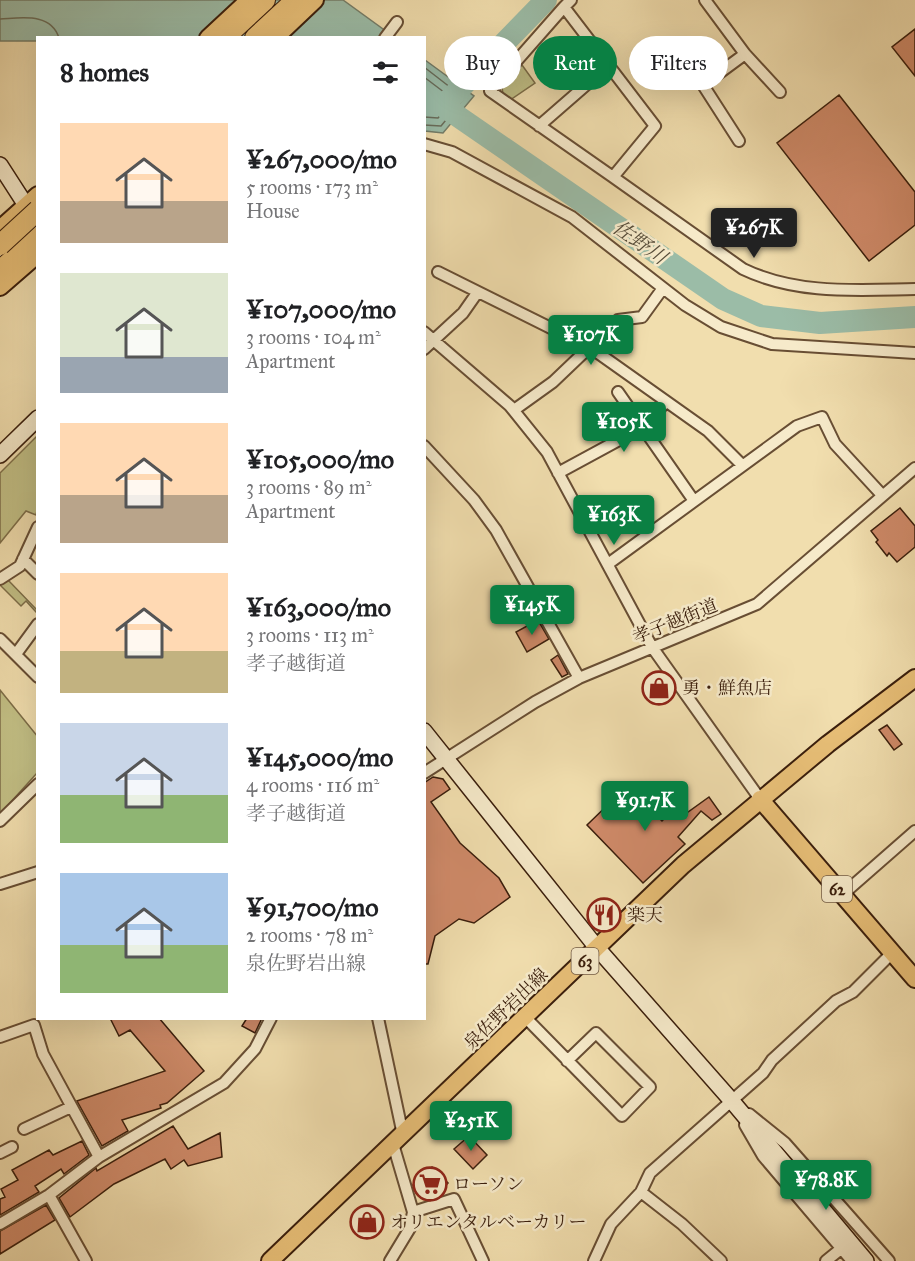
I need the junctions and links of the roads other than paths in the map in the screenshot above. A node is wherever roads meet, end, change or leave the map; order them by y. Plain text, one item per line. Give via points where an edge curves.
1 (249, 0) edge
2 (265, 0) edge
3 (296, 0) edge
4 (315, 0) edge
5 (705, 0) edge
6 (568, 3) edge
7 (397, 22) dead end
8 (210, 36) edge
9 (227, 36) edge
10 (257, 36) edge
11 (277, 36) edge
12 (386, 36) edge
13 (590, 36) edge
14 (745, 54) junction
15 (617, 76) edge
16 (580, 90) edge
17 (780, 92) dead end
18 (539, 126) junction
19 (739, 141) dead end
20 (426, 145) edge
21 (0, 165) edge
22 (613, 177) junction
23 (34, 204) edge
24 (0, 230) edge
25 (36, 239) edge
26 (0, 245) edge
27 (36, 256) edge
28 (0, 271) edge
29 (438, 272) dead end
30 (0, 287) edge
31 (663, 288) junction
32 (915, 289) edge
33 (477, 293) junction
34 (429, 335) edge
35 (591, 348) junction
36 (915, 353) edge
37 (618, 392) dead end
38 (666, 402) junction
39 (514, 410) junction
40 (36, 420) edge
41 (641, 428) junction
42 (426, 448) edge
43 (0, 454) edge
44 (742, 465) junction
45 (915, 468) edge
46 (558, 473) junction
47 (882, 495) junction
48 (694, 501) junction
49 (36, 530) edge
50 (23, 558) junction
51 (608, 564) junction
52 (36, 572) edge
53 (0, 579) edge
54 (36, 627) edge
55 (0, 639) edge
56 (652, 647) junction
57 (16, 654) junction
58 (36, 675) edge
59 (579, 678) junction
60 (915, 678) edge
61 (426, 734) edge
62 (447, 760) junction
63 (426, 772) edge
64 (36, 786) edge
65 (760, 799) junction
66 (0, 821) edge
67 (915, 831) edge
68 (36, 873) edge
69 (0, 884) edge
70 (842, 895) junction
71 (598, 948) junction
72 (892, 953) junction
73 (915, 979) edge
74 (525, 1017) junction
75 (270, 1020) edge
76 (378, 1020) edge
77 (0, 1037) edge
78 (567, 1061) junction
79 (731, 1100) junction
80 (71, 1107) junction
81 (24, 1129) dead end
82 (398, 1139) junction
83 (12, 1147) dead end
84 (0, 1153) edge
85 (99, 1157) junction
86 (641, 1192) junction
87 (49, 1195) junction
88 (413, 1212) junction
89 (0, 1224) edge
90 (842, 1248) junction
91 (86, 1261) edge
92 (270, 1261) edge
93 (390, 1261) edge
94 (483, 1261) edge
95 (594, 1261) edge
96 (721, 1261) edge
97 (826, 1261) edge
98 (852, 1261) edge
99 (867, 1261) edge
100 (889, 1261) edge

1 - 8 main road
2 - 9 highway
3 - 10 highway
4 - 11 main road
5 - 14 street
6 - 13 street
6 - 18 street via 490,91
7 - 12 street
14 - 17 street
14 - 19 street via 703,85
15 - 22 street via 655,126
16 - 18 street
18 - 22 street
20 - 31 street via 452,152 572,217
21 - 23 street
22 - 32 street via 743,269 762,278 811,288
23 - 24 main road
23 - 26 highway, bridge
25 - 28 highway
27 - 30 main road
29 - 33 street
31 - 35 street via 642,317 618,320
31 - 36 street via 721,327 752,339 806,348
33 - 34 street via 463,313
33 - 35 street
34 - 39 street
35 - 38 street
35 - 39 street
37 - 41 street
38 - 41 street
38 - 44 street via 708,431
39 - 46 street via 547,452
40 - 43 street
41 - 46 street
41 - 48 street
42 - 59 street via 496,530
44 - 47 street via 797,426 822,417 835,444
44 - 48 street
45 - 47 street, 孝子越街道
46 - 51 street
47 - 56 street, 孝子越街道 via 757,604
48 - 51 street
49 - 50 street
50 - 52 street
50 - 53 street via 20,566
51 - 56 street
54 - 57 street
55 - 57 street
56 - 59 street, 孝子越街道
56 - 65 street
57 - 58 street
59 - 62 street, 孝子越街道
60 - 65 main road, 泉佐野岩出線 / 63
61 - 62 street
62 - 63 street, 孝子越街道
62 - 71 street
64 - 66 street
65 - 70 main road, 62
65 - 71 main road, 泉佐野岩出線 / 63 via 683,865
67 - 70 street
68 - 69 street
70 - 72 main road, 62
71 - 74 main road, 泉佐野岩出線 / 63
71 - 79 street
72 - 73 main road, 62
72 - 79 street
74 - 78 street
74 - 82 main road, 泉佐野岩出線 / 63
75 - 85 street via 255,1049 224,1083
76 - 82 street
77 - 80 street via 34,1025 43,1054
78 - 78 street via 621,1116 650,1087 596,1033
79 - 86 street via 650,1173
79 - 90 street via 763,1156
79 - 99 street
79 - 100 street via 785,1143
80 - 81 street
80 - 85 street
82 - 88 street
82 - 92 main road, 泉佐野岩出線 / 63
83 - 84 street
85 - 87 street
86 - 95 street via 610,1224
86 - 96 street
87 - 89 street
87 - 91 street
88 - 93 street via 410,1228
88 - 94 street via 454,1199
90 - 97 street
90 - 98 street

